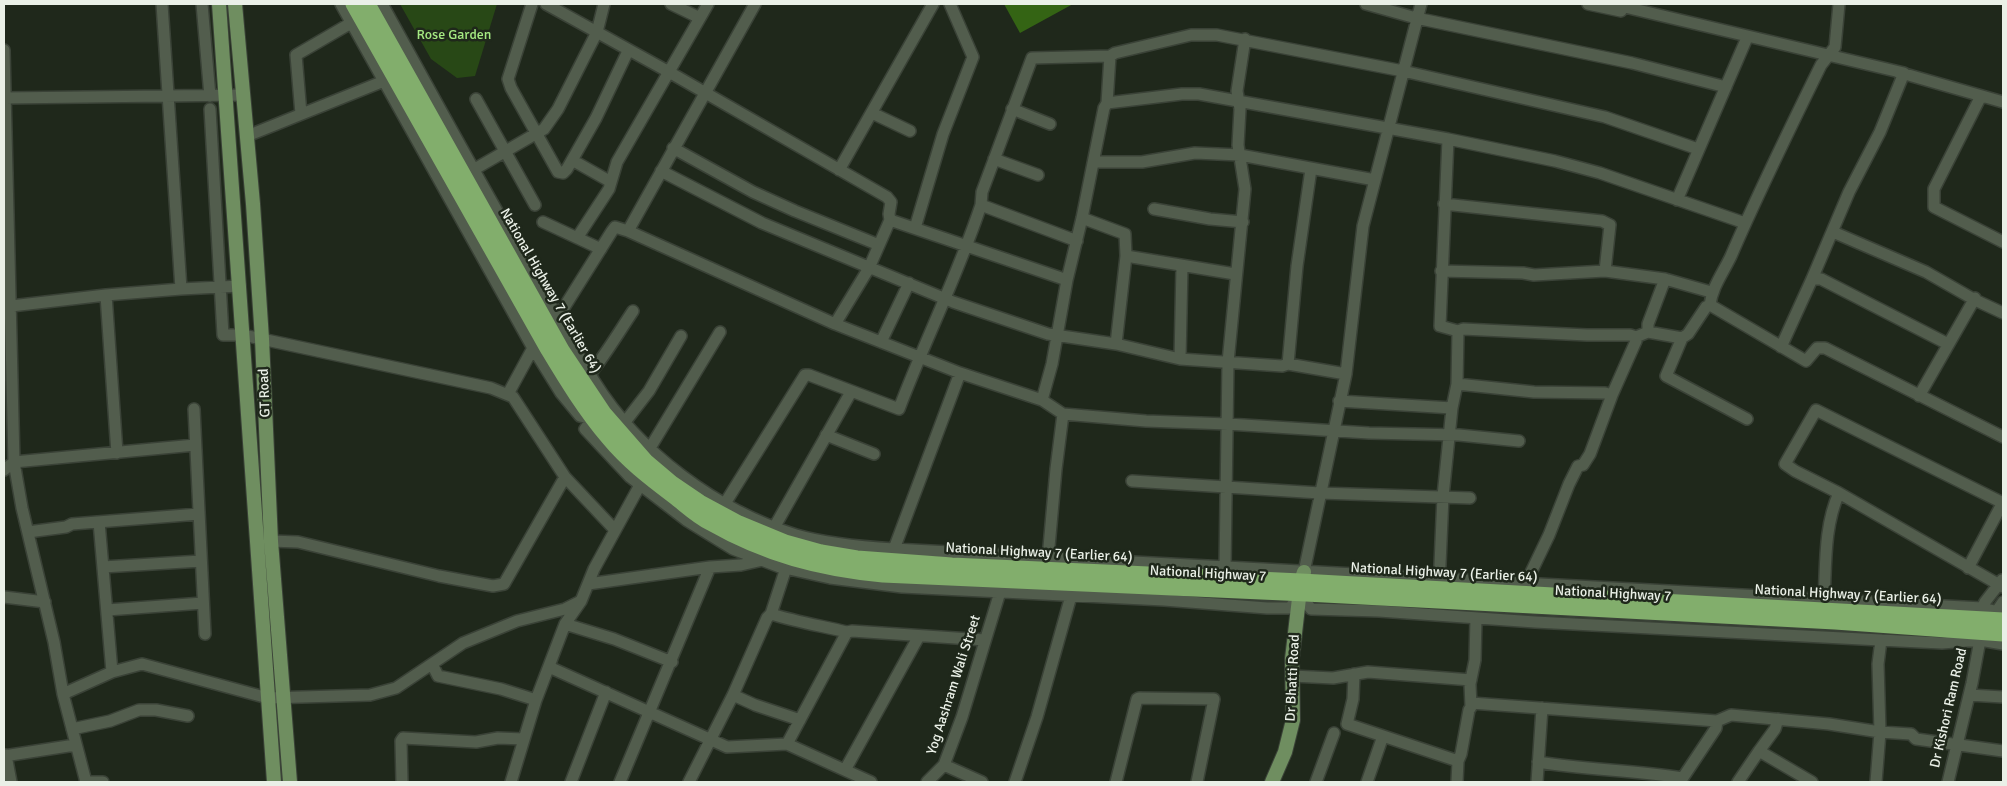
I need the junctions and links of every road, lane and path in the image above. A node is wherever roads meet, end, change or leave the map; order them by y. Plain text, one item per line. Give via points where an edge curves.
1 (162, 4) edge
2 (202, 4) edge
3 (219, 4) edge
4 (235, 4) edge
5 (341, 4) edge
6 (353, 4) edge
7 (368, 4) edge
8 (382, 4) edge
9 (532, 4) edge
10 (546, 4) edge
11 (604, 4) edge
12 (671, 4) edge
13 (708, 4) edge
14 (755, 4) edge
15 (933, 4) edge
16 (950, 4) edge
17 (1366, 4) edge
18 (1421, 4) edge
19 (1588, 4) edge
20 (1612, 4) edge
21 (1837, 4) edge
22 (1636, 9) edge
23 (700, 18) junction
24 (1416, 18) junction
25 (351, 22) junction
26 (597, 32) junction
27 (1245, 40) junction
28 (1746, 40) junction
29 (4, 50) edge
30 (628, 50) junction
31 (1110, 56) junction
32 (1827, 57) junction
33 (1403, 71) junction
34 (669, 72) junction
35 (1904, 73) junction
36 (384, 81) junction
37 (1726, 87) junction
38 (705, 93) junction
39 (244, 95) junction
40 (210, 96) junction
41 (226, 96) junction
42 (1981, 96) junction
43 (168, 97) junction
44 (5, 98) edge
45 (476, 99) dead end
46 (1238, 101) junction
47 (2003, 102) edge
48 (1108, 103) junction
49 (210, 109) dead end
50 (1012, 109) junction
51 (301, 114) junction
52 (872, 114) junction
53 (1050, 124) dead end
54 (1388, 130) junction
55 (910, 131) dead end
56 (536, 134) junction
57 (247, 136) junction
58 (1448, 139) junction
59 (673, 148) junction
60 (1698, 149) junction
61 (506, 153) junction
62 (1240, 154) junction
63 (994, 159) junction
64 (572, 160) junction
65 (1094, 162) junction
66 (1312, 169) junction
67 (473, 170) junction
68 (839, 170) junction
69 (661, 171) junction
70 (1038, 175) dead end
71 (1375, 180) junction
72 (611, 182) junction
73 (1677, 200) junction
74 (1444, 204) junction
75 (535, 205) dead end
76 (981, 205) junction
77 (1154, 209) dead end
78 (1082, 218) junction
79 (890, 220) junction
80 (543, 222) dead end
81 (1243, 222) junction
82 (1745, 223) junction
83 (915, 228) junction
84 (628, 232) junction
85 (1833, 232) junction
86 (577, 238) junction
87 (1077, 241) junction
88 (2003, 242) edge
89 (879, 245) junction
90 (968, 246) junction
91 (601, 249) junction
92 (1126, 256) junction
93 (1182, 266) junction
94 (869, 268) junction
95 (1441, 271) junction
96 (1605, 271) junction
97 (1235, 274) junction
98 (1665, 279) junction
99 (1812, 279) junction
100 (1067, 280) junction
101 (908, 283) junction
102 (240, 286) junction
103 (221, 287) junction
104 (181, 289) junction
105 (1711, 292) junction
106 (106, 295) junction
107 (946, 298) junction
108 (1975, 298) junction
109 (1710, 305) junction
110 (11, 306) junction
111 (634, 311) dead end
112 (2003, 313) edge
113 (558, 317) junction
114 (834, 324) junction
115 (1458, 331) junction
116 (720, 332) dead end
117 (1648, 332) junction
118 (8, 333) edge
119 (243, 335) junction
120 (1056, 335) junction
121 (681, 336) dead end
122 (1636, 337) junction
123 (1682, 338) junction
124 (262, 339) junction
125 (881, 342) junction
126 (1116, 344) junction
127 (1948, 344) junction
128 (1781, 347) junction
129 (533, 348) junction
130 (919, 357) junction
131 (1180, 359) junction
132 (1228, 362) junction
133 (1288, 364) junction
134 (590, 374) junction
135 (960, 374) junction
136 (1346, 374) junction
137 (1457, 384) junction
138 (851, 392) junction
139 (508, 394) junction
140 (1612, 395) junction
141 (1919, 396) junction
142 (1042, 400) junction
143 (1339, 401) junction
144 (1452, 408) junction
145 (194, 410) dead end
146 (1063, 414) junction
147 (593, 418) junction
148 (1747, 419) dead end
149 (625, 422) junction
150 (1228, 424) junction
151 (1333, 430) junction
152 (826, 434) junction
153 (1449, 436) junction
154 (2003, 437) edge
155 (1519, 441) dead end
156 (196, 445) junction
157 (650, 448) junction
158 (117, 452) junction
159 (874, 454) dead end
160 (14, 462) junction
161 (4, 470) edge
162 (565, 477) junction
163 (1132, 481) dead end
164 (640, 485) junction
165 (1228, 486) junction
166 (1320, 493) junction
167 (1839, 493) junction
168 (1443, 496) junction
169 (1470, 498) dead end
170 (2003, 502) edge
171 (724, 504) junction
172 (199, 514) junction
173 (98, 522) junction
174 (775, 526) junction
175 (615, 530) junction
176 (28, 532) junction
177 (271, 541) junction
178 (894, 549) junction
179 (1048, 558) junction
180 (763, 560) junction
181 (201, 561) junction
182 (103, 567) junction
183 (710, 568) junction
184 (786, 568) junction
185 (1225, 568) junction
186 (1968, 568) junction
187 (1302, 582) junction
188 (588, 584) junction
189 (1439, 584) junction
190 (2002, 584) edge
191 (1524, 585) junction
192 (1000, 592) junction
193 (1071, 596) junction
194 (4, 597) edge
195 (1824, 600) junction
196 (581, 601) junction
197 (45, 602) junction
198 (203, 603) junction
199 (107, 610) junction
200 (771, 614) junction
201 (1476, 618) junction
202 (1990, 620) edge
203 (565, 624) junction
204 (847, 632) junction
205 (204, 634) dead end
206 (2003, 634) edge
207 (919, 636) junction
208 (985, 640) junction
209 (1881, 640) junction
210 (2003, 644) edge
211 (672, 662) junction
212 (432, 664) junction
213 (549, 667) junction
214 (112, 672) junction
215 (1354, 674) junction
216 (1292, 676) junction
217 (1470, 680) junction
218 (606, 692) junction
219 (64, 694) junction
220 (733, 694) junction
221 (1969, 694) junction
222 (284, 697) junction
223 (2003, 697) edge
224 (268, 698) junction
225 (536, 700) junction
226 (1471, 703) junction
227 (1542, 708) junction
228 (650, 712) junction
229 (188, 716) dead end
230 (1778, 719) junction
231 (800, 720) junction
232 (1717, 722) junction
233 (72, 729) junction
234 (1880, 732) junction
235 (1334, 733) dead end
236 (1383, 736) junction
237 (524, 739) junction
238 (710, 740) junction
239 (787, 744) junction
240 (1957, 744) junction
241 (75, 745) junction
242 (1758, 751) junction
243 (2003, 751) edge
244 (5, 755) edge
245 (1458, 760) junction
246 (1538, 762) junction
247 (944, 765) junction
248 (845, 770) junction
249 (1681, 780) edge
250 (12, 782) edge
251 (86, 782) edge
252 (103, 782) edge
253 (274, 782) edge
254 (290, 782) edge
255 (402, 782) edge
256 (512, 782) edge
257 (571, 782) edge
258 (620, 782) edge
259 (689, 782) edge
260 (871, 782) edge
261 (927, 782) edge
262 (982, 782) edge
263 (1015, 782) edge
264 (1116, 782) edge
265 (1197, 782) edge
266 (1272, 782) edge
267 (1316, 782) edge
268 (1367, 782) edge
269 (1457, 782) edge
270 (1537, 782) edge
271 (1738, 782) edge
272 (1812, 782) edge
273 (1876, 782) edge
274 (1950, 782) edge

1 - 43 street
2 - 40 street
3 - 41 main road, GT Road
4 - 39 main road, GT Road
5 - 25 street
6 - 147 highway, National Highway 7 via 548,350
7 - 187 highway, National Highway 7 (Earlier 64) via 584,384 604,413 646,461 700,502 739,523 786,542 856,558
8 - 67 street
9 - 56 street via 508,79
10 - 26 street
11 - 26 street
12 - 23 street
13 - 23 street
14 - 38 street
15 - 52 street
16 - 83 street via 973,57 972,65 943,134
17 - 24 street
18 - 24 street
19 - 22 street
20 - 22 street
21 - 32 street via 1835,47
22 - 28 street
22 - 32 street
23 - 34 street
24 - 33 street
24 - 37 street via 1632,63
25 - 36 street
25 - 51 street via 296,55
26 - 30 street
26 - 56 street via 558,109 544,129
27 - 31 street via 1217,34 1191,34
27 - 33 street
27 - 46 street
28 - 32 street
28 - 37 street
29 - 44 street
30 - 34 street
30 - 64 street
31 - 48 street
31 - 50 street via 1032,58
32 - 35 street
32 - 82 street via 1820,64
33 - 54 street
33 - 60 street via 1605,117
34 - 38 street
34 - 72 street via 617,162
35 - 42 street
35 - 85 street
36 - 51 street
36 - 129 street
37 - 60 street
38 - 59 street
38 - 68 street
39 - 41 street
39 - 57 main road, GT Road
40 - 41 street
40 - 43 street
41 - 102 main road, GT Road
42 - 47 street
42 - 88 street via 1934,189 1934,207
43 - 44 street
43 - 104 street
44 - 110 street
45 - 61 street
46 - 48 street via 1182,94
46 - 54 street
46 - 62 street
48 - 65 street via 1104,108
49 - 103 street
50 - 53 street
50 - 63 street
51 - 57 street
52 - 55 street
52 - 68 street
54 - 58 street
54 - 71 street
56 - 61 street
56 - 64 street via 558,172 563,173
57 - 124 main road, GT Road
58 - 73 street via 1555,161
58 - 74 street
59 - 69 street
59 - 89 street via 753,192
60 - 73 street
61 - 67 street
61 - 75 street
62 - 65 street via 1195,153 1142,162
62 - 66 street
62 - 81 street
63 - 70 street
63 - 76 street via 982,192
64 - 72 street
65 - 78 street
66 - 71 street
66 - 133 street via 1297,266
67 - 113 street
68 - 79 street via 887,197 891,202
69 - 84 street
69 - 94 street via 762,223
71 - 136 street via 1363,226
72 - 86 street
73 - 82 street
74 - 95 street
74 - 96 street via 1602,220 1610,225
76 - 87 street
76 - 90 street
77 - 81 street
78 - 87 street
78 - 92 street via 1125,234
79 - 83 street
79 - 89 street
80 - 86 street
81 - 97 street
82 - 105 street via 1725,270
83 - 90 street
84 - 91 street via 615,227
84 - 114 street
85 - 99 street
85 - 108 street via 1926,272
86 - 91 street
87 - 100 street
89 - 94 street
90 - 100 street
90 - 107 street
91 - 113 street
92 - 93 street
92 - 126 street
93 - 97 street
93 - 131 street
94 - 101 street
94 - 114 street
95 - 96 street via 1523,272 1534,275
95 - 115 street via 1440,326
96 - 98 street
97 - 132 street
98 - 105 street
98 - 117 street
99 - 127 street via 1820,279
99 - 128 street
100 - 120 street
101 - 107 street
101 - 125 street
102 - 103 street
102 - 119 main road, GT Road
103 - 104 street
103 - 119 street via 224,334
104 - 106 street
105 - 109 street
106 - 110 street
106 - 158 street
107 - 120 street
107 - 130 street
108 - 112 street
108 - 127 street
109 - 123 street
109 - 128 street
110 - 118 street
111 - 134 street
113 - 134 street
114 - 125 street
115 - 122 street
115 - 137 street
116 - 157 street
117 - 122 street
117 - 123 street
118 - 160 street
119 - 124 street
119 - 224 main road, GT Road
120 - 126 street
120 - 142 street
121 - 149 street via 649,391
122 - 140 street
123 - 148 street via 1666,376
124 - 139 street
124 - 177 main road, GT Road
125 - 130 street
126 - 131 street
127 - 141 street
128 - 141 street via 1806,361 1817,348 1825,348
129 - 139 street
129 - 147 street via 561,393 580,416
130 - 135 street
130 - 138 street via 899,410
131 - 132 street
132 - 133 street
132 - 150 street
133 - 136 street
134 - 149 street
135 - 142 street
135 - 178 street
136 - 143 street
137 - 140 street via 1534,392
137 - 144 street
138 - 152 street
138 - 171 street via 805,375
139 - 162 street
140 - 191 street via 1590,454 1578,466
141 - 154 street
142 - 146 street
143 - 144 street
143 - 151 street
144 - 153 street
145 - 156 street
146 - 150 street
146 - 179 street
147 - 164 street via 585,429
147 - 187 highway, National Highway 7 via 631,463 708,523 795,561 846,572 926,578
149 - 157 street
150 - 151 street
150 - 165 street
151 - 153 street
151 - 166 street
152 - 159 street
152 - 174 street
153 - 155 street
153 - 168 street
156 - 158 street
156 - 172 street
157 - 171 street via 693,484
158 - 160 street
160 - 161 street
160 - 176 street
162 - 175 street
162 - 177 street via 504,584 493,586 438,576 298,542
163 - 165 street
164 - 175 street
164 - 180 street via 686,520 733,549
165 - 166 street
165 - 185 street
166 - 168 street
166 - 187 street
167 - 170 street via 1785,464 1816,410
167 - 186 street
167 - 195 street via 1828,523
168 - 169 street
168 - 189 street
170 - 186 street
171 - 174 street
172 - 173 street
172 - 181 street
173 - 176 street
173 - 182 street
174 - 178 street via 796,535 842,544
175 - 188 street
176 - 197 street
177 - 222 main road, GT Road
178 - 179 street
179 - 185 street
180 - 183 street
180 - 184 street
181 - 182 street
181 - 198 street
182 - 199 street
183 - 188 street
183 - 211 street
184 - 192 street via 830,578 902,587
184 - 200 street
185 - 187 street
186 - 190 street
187 - 189 highway, National Highway 7 (Earlier 64)
187 - 193 street via 1290,608
187 - 201 street via 1311,609
187 - 202 highway, National Highway 7 via 1835,622
187 - 216 main road, Dr Bhatti Road
188 - 196 street
189 - 191 street
189 - 202 highway, National Highway 7 (Earlier 64)
190 - 202 street
191 - 195 street
192 - 193 street
192 - 208 street, Yog Aashram Wali Street
193 - 263 street
194 - 197 street
195 - 202 street
196 - 203 street
196 - 212 street via 565,609 517,621 463,643
197 - 219 street
198 - 199 street
198 - 205 street
199 - 214 street
200 - 204 street
200 - 220 street
201 - 209 street
201 - 217 street via 1475,660
202 - 206 highway, National Highway 7
202 - 209 street via 1942,643
202 - 210 street
202 - 221 street, Dr Kishori Ram Road
203 - 211 street
203 - 213 street
204 - 207 street
204 - 231 street
207 - 208 street
207 - 248 street
208 - 247 street, Yog Aashram Wali Street
209 - 234 street via 1878,664
211 - 228 street
212 - 222 street via 396,688 370,695
212 - 225 street via 438,676
213 - 218 street
213 - 225 street
214 - 219 street
214 - 224 street via 142,664
215 - 216 street via 1333,678
215 - 217 street via 1368,672
215 - 236 street via 1348,724
216 - 266 main road, Dr Bhatti Road via 1293,720 1285,752
217 - 226 street
218 - 228 street
218 - 257 street
219 - 233 street
220 - 231 street
220 - 238 street
221 - 223 street
221 - 240 street, Dr Kishori Ram Road
222 - 224 street
222 - 254 main road, GT Road
224 - 253 main road, GT Road
225 - 237 street
226 - 227 street
226 - 245 street
227 - 232 street
227 - 246 street
228 - 238 street
228 - 258 street
229 - 233 street via 138,710 110,721
230 - 232 street via 1732,715
230 - 234 street
230 - 242 street via 1775,729
231 - 239 street
232 - 249 street
233 - 241 street
234 - 240 street via 1911,734 1916,739
234 - 273 street
235 - 267 street
236 - 245 street
236 - 268 street
237 - 255 street via 498,738 476,742 403,738
237 - 256 street
238 - 239 street via 731,748
238 - 259 street
239 - 248 street
240 - 243 street
240 - 274 street, Dr Kishori Ram Road
241 - 244 street
241 - 251 street
242 - 271 street
242 - 272 street
244 - 250 street
245 - 269 street
246 - 249 street via 1648,772
246 - 270 street
247 - 261 street, Yog Aashram Wali Street
247 - 262 street
248 - 260 street
251 - 252 street
264 - 265 street via 1137,699 1214,699

